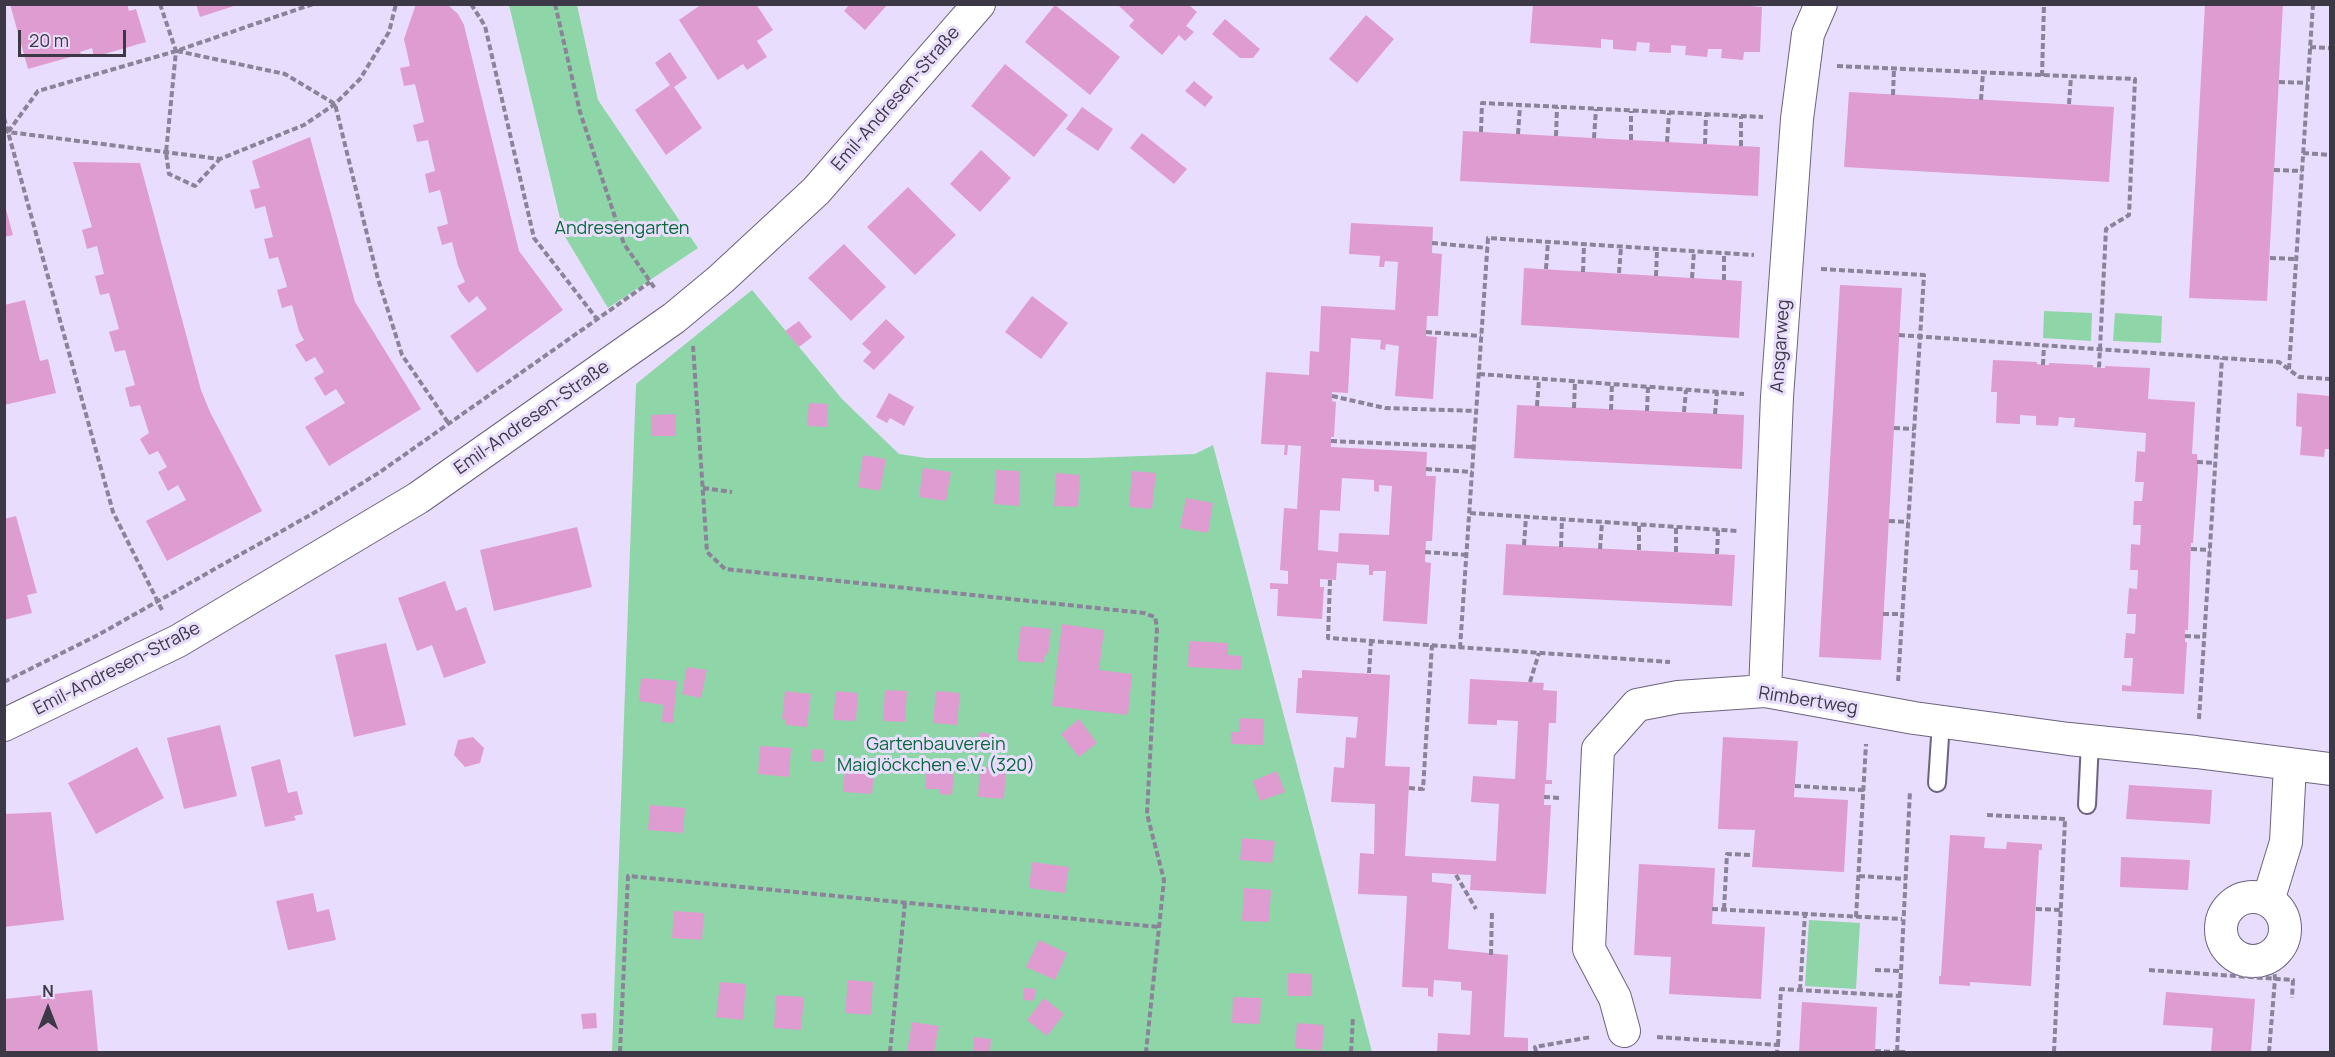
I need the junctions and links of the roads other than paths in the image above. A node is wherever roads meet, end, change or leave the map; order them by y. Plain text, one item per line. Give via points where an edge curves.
1 (979, 4) edge
2 (1821, 4) edge
3 (1765, 691) junction
4 (1941, 722) junction
5 (4, 725) edge
6 (2090, 741) junction
7 (2290, 765) junction
8 (2331, 769) edge
9 (1937, 783) dead end
10 (2087, 805) dead end
11 (2268, 901) junction
12 (1624, 1031) road end

1 - 5 street, Emil-Andresen-Straße via 816,191 674,318 418,498 178,641
2 - 3 street, Ansgarweg via 1808,34 1797,119 1777,397
3 - 4 street, Rimbertweg
3 - 12 street, Rimbertweg via 1678,697 1637,705 1598,749 1589,949 1615,998
4 - 6 street, Rimbertweg
4 - 9 lane
6 - 7 street, Rimbertweg
6 - 10 lane
7 - 8 street, Rimbertweg
7 - 11 street via 2286,842
11 - 11 street via 2284,920 2285,933 2274,966 2262,960 2237,958 2227,949 2220,926 2232,904 2243,898

